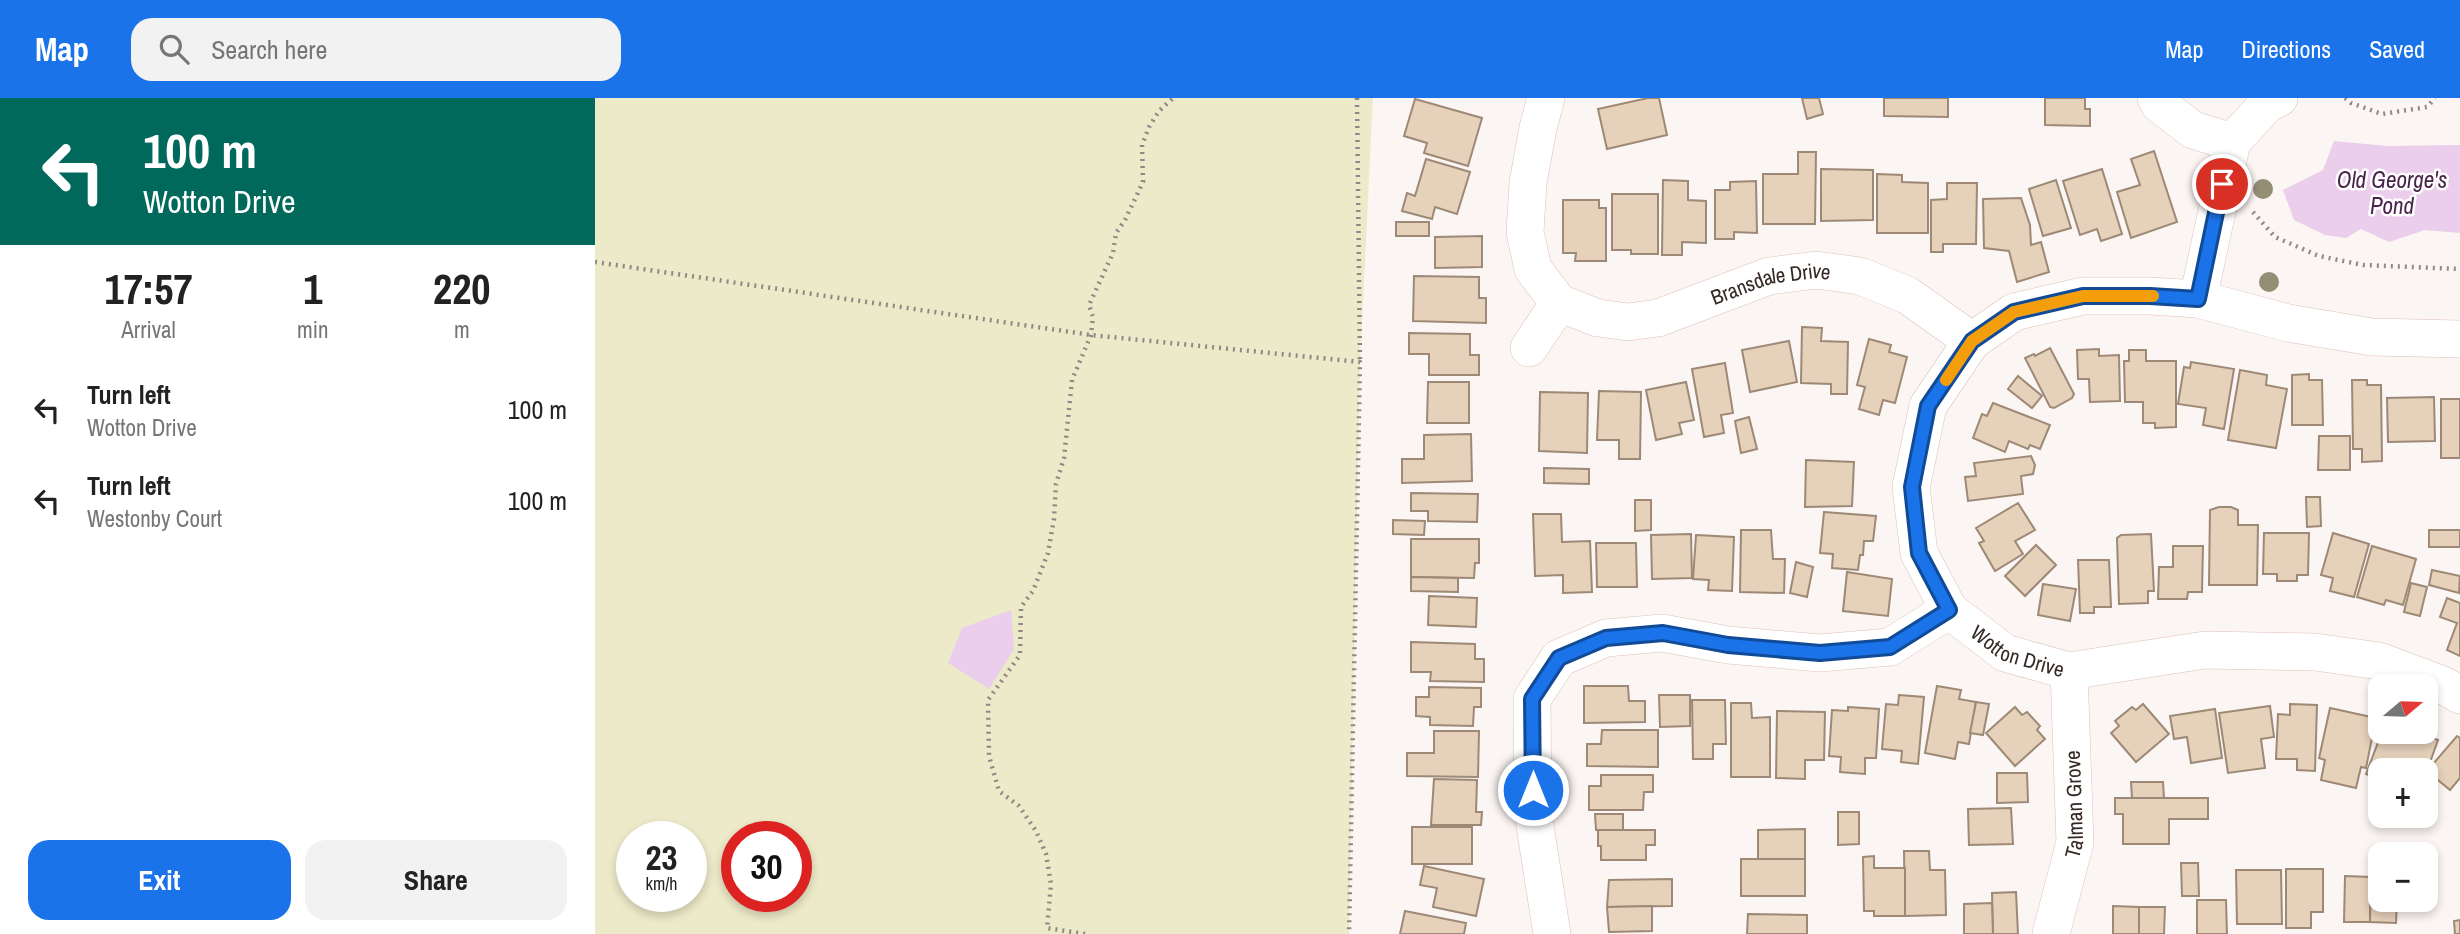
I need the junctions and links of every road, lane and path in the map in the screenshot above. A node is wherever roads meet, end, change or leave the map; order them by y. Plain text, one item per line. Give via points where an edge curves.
1 (1173, 98) edge
2 (1357, 98) edge
3 (1546, 98) edge
4 (2156, 98) edge
5 (2279, 98) edge
6 (2345, 98) edge
7 (2435, 98) edge
8 (2232, 142) junction
9 (2222, 184) junction
10 (595, 262) edge
11 (2460, 269) edge
12 (2198, 299) junction
13 (1559, 303) junction
14 (1091, 335) junction
15 (2460, 339) edge
16 (1972, 341) junction
17 (1529, 348) dead end
18 (1360, 362) junction
19 (1949, 610) junction
20 (2069, 671) junction
21 (2460, 695) edge
22 (1085, 934) edge
23 (1349, 934) edge
24 (1552, 934) edge
25 (2051, 934) edge

1 - 14 path via 1159,111 1142,145 1143,182 1116,233 1113,253 1089,305
2 - 18 path
3 - 13 street via 1528,183 1525,232 1533,269
4 - 8 street via 2193,130
5 - 8 street via 2267,104
6 - 7 path via 2382,114 2427,107
8 - 9 street
9 - 11 path via 2275,237 2319,256 2363,265
9 - 12 street
10 - 14 path
12 - 15 street, Wotton Drive via 2288,323 2372,337
12 - 16 street, Wotton Drive via 2083,296 2014,312
13 - 16 street, Bransdale Drive via 1598,318 1628,322 1658,318 1769,276 1817,270 1860,276 1907,295
13 - 17 street
14 - 18 path
14 - 22 path via 1072,380 1048,553 1033,591 1021,607 1020,655 988,700 987,730 999,791 1019,806 1046,854 1051,884 1047,928
16 - 19 street, Wotton Drive via 1928,406 1912,487 1919,553
18 - 23 path
19 - 20 street, Wotton Drive via 2005,653
19 - 24 street via 1890,647 1820,653 1728,645 1663,633 1606,638 1559,658 1532,699 1533,813
20 - 21 street, Wotton Drive via 2205,650 2315,652 2379,661
20 - 25 street, Talman Grove via 2075,842

